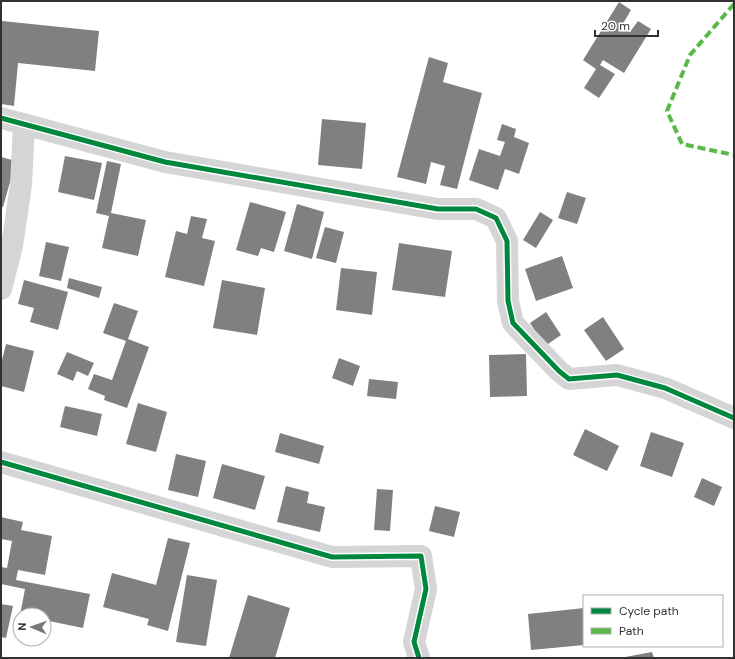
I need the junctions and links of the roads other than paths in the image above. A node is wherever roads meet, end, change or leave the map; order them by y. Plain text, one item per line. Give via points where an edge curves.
1 (1, 118) edge
2 (24, 124) junction
3 (1, 289) edge
4 (734, 418) edge
5 (1, 462) edge
6 (420, 658) edge

1 - 2 street
2 - 3 street via 22,184 12,246
2 - 4 street via 164,162 438,209 476,209 496,218 507,241 508,301 513,323 559,371 569,379 617,375 665,388
5 - 6 street via 332,557 421,556 426,589 414,642

